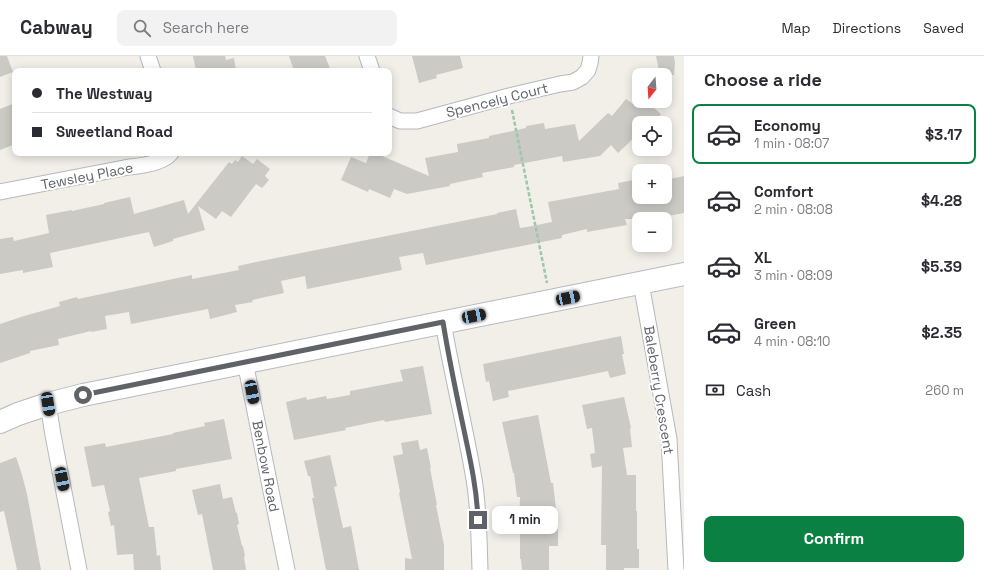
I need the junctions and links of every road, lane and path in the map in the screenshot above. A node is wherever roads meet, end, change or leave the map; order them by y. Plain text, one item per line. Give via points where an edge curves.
1 (148, 56) edge
2 (367, 56) edge
3 (591, 56) edge
4 (152, 68) edge
5 (371, 68) edge
6 (509, 96) junction
7 (392, 117) edge
8 (169, 156) edge
9 (0, 192) edge
10 (684, 274) edge
11 (641, 283) junction
12 (550, 301) junction
13 (443, 322) junction
14 (245, 362) junction
15 (48, 404) junction
16 (0, 422) edge
17 (79, 570) edge
18 (287, 570) edge
19 (480, 570) edge
20 (676, 570) edge

1 - 4 street
2 - 5 street
3 - 6 street, Spencely Court via 588,70 573,82
6 - 7 street, Spencely Court via 417,120 400,121
6 - 12 path
8 - 9 street, Tewsley Place via 142,166
10 - 11 main road
11 - 12 main road
11 - 20 street, Baleberry Crescent via 669,439
12 - 13 main road
13 - 14 main road
13 - 19 street via 474,479
14 - 15 main road
14 - 18 street, Benbow Road
15 - 16 main road
15 - 17 street

